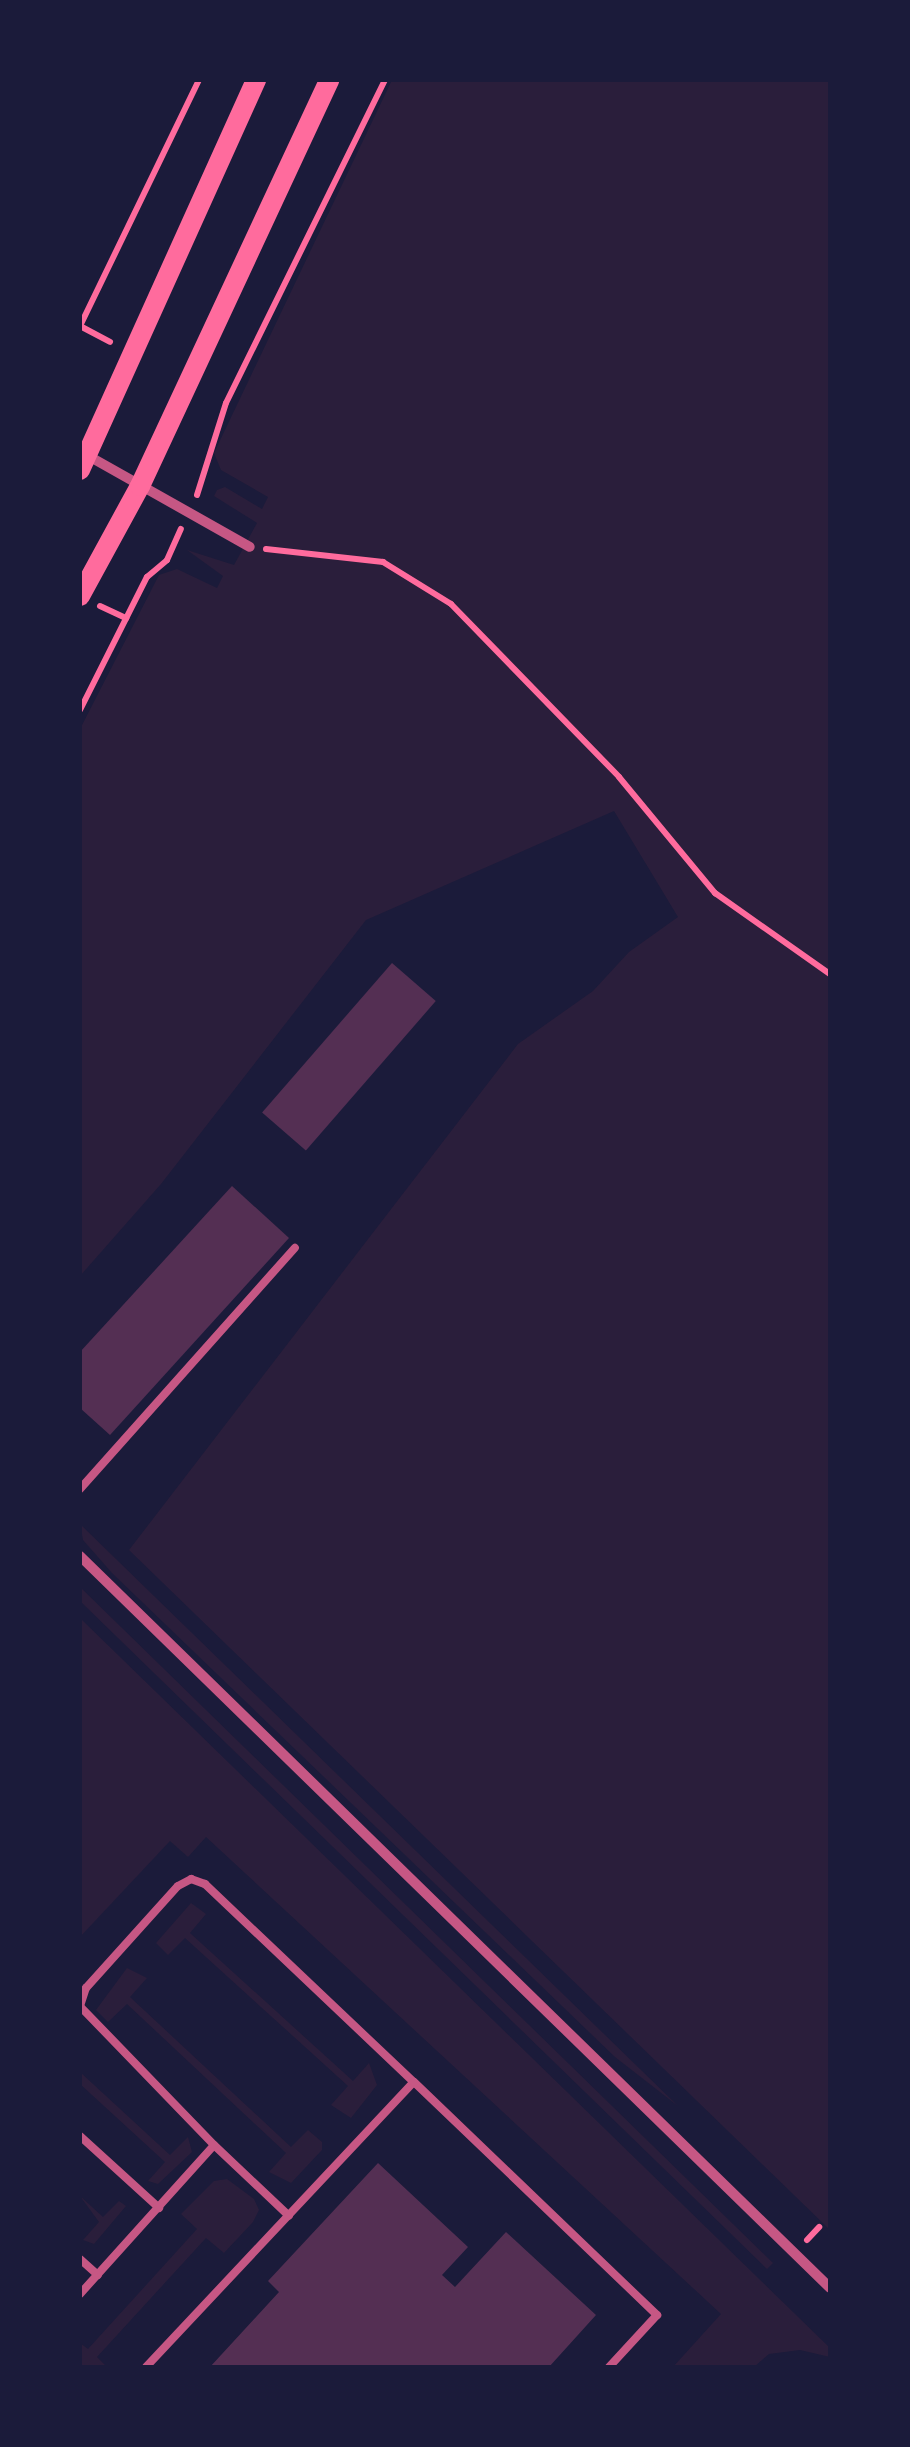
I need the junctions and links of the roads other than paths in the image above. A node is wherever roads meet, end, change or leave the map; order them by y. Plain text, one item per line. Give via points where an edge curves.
1 (256, 80) edge
2 (329, 80) edge
3 (82, 459) edge
4 (140, 486) junction
5 (250, 547) road end
6 (80, 596) edge
7 (295, 1248) dead end
8 (80, 1489) edge
9 (80, 1556) edge
10 (414, 2082) junction
11 (82, 2142) edge
12 (214, 2144) junction
13 (159, 2208) junction
14 (289, 2216) junction
15 (80, 2259) edge
16 (98, 2275) junction
17 (830, 2288) edge
18 (80, 2294) edge
19 (146, 2367) edge
20 (608, 2367) edge

1 - 3 main road
2 - 4 main road
3 - 4 street
4 - 5 street
4 - 6 main road
7 - 8 lane
9 - 17 street
10 - 12 lane via 205,1884 191,1880 132,1933 86,1988 80,2006
10 - 14 lane
10 - 20 lane via 656,2315
11 - 13 lane
12 - 13 lane
12 - 14 lane
13 - 16 lane
14 - 19 lane
15 - 16 lane
16 - 18 lane

